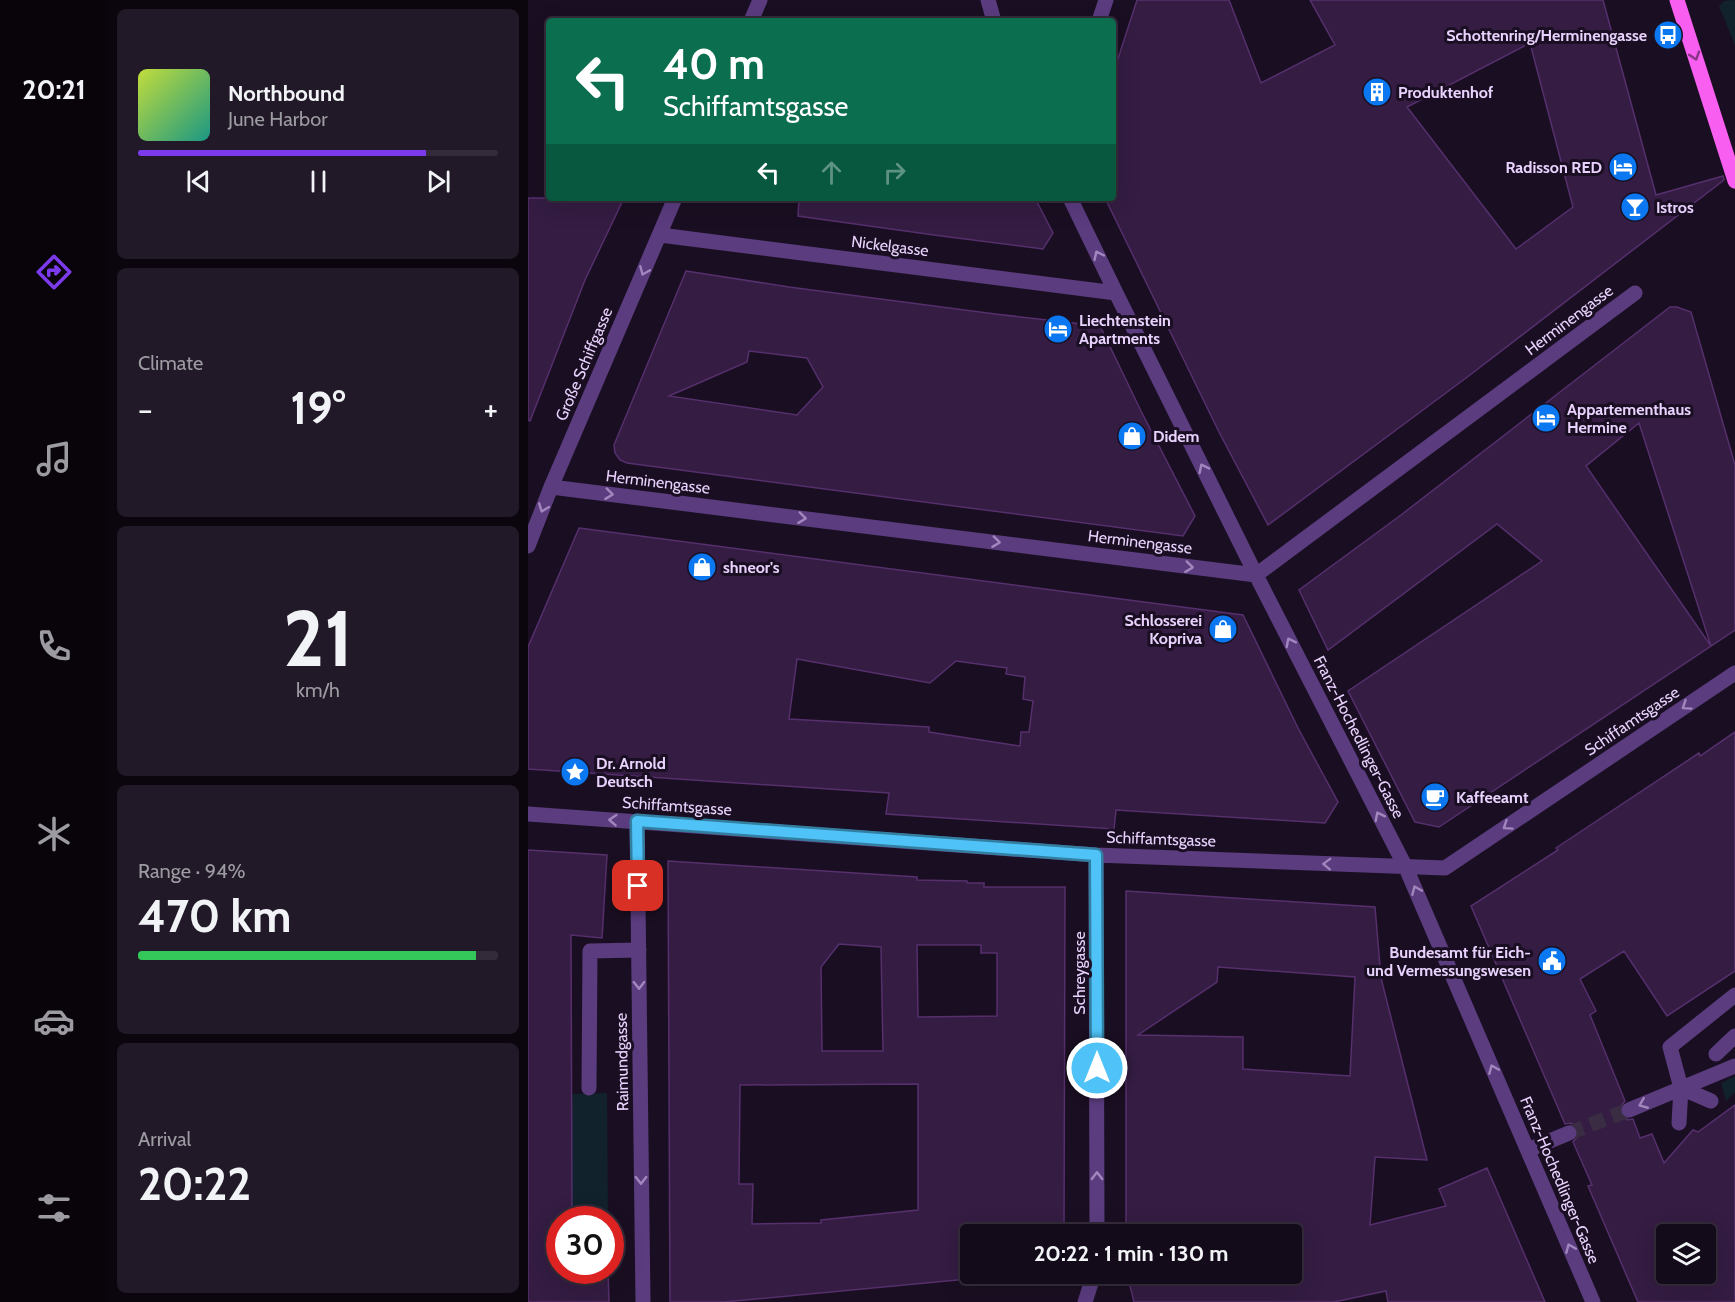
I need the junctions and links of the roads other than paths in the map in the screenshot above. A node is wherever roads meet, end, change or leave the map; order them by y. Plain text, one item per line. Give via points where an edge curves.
1 (760, 0) edge
2 (988, 0) edge
3 (1106, 0) edge
4 (1677, 0) edge
5 (752, 18) edge
6 (993, 18) edge
7 (1100, 18) edge
8 (1735, 181) edge
9 (674, 201) edge
10 (1071, 201) edge
11 (660, 235) junction
12 (1116, 293) junction
13 (1635, 293) dead end
14 (551, 486) junction
15 (528, 546) edge
16 (1256, 575) junction
17 (1735, 673) edge
18 (528, 814) edge
19 (637, 821) junction
20 (1096, 855) junction
21 (1406, 868) junction
22 (639, 950) junction
23 (1735, 995) edge
24 (1735, 1036) edge
25 (1716, 1054) dead end
26 (1735, 1066) edge
27 (589, 1088) dead end
28 (1681, 1088) junction
29 (1711, 1101) dead end
30 (1629, 1110) tunnel mouth
31 (1679, 1123) dead end
32 (1569, 1133) tunnel mouth
33 (1528, 1150) junction
34 (1097, 1224) edge
35 (1089, 1284) edge
36 (643, 1302) edge
37 (1081, 1302) edge
38 (1593, 1302) edge

1 - 5 street
2 - 6 street
3 - 7 street
4 -> 8 main road
9 - 11 street, Große Schiffgasse
12 -> 10 street, Franz-Hochedlinger-Gasse
11 - 12 street, Nickelgasse
11 -> 14 street, Große Schiffgasse
16 -> 12 street, Franz-Hochedlinger-Gasse
13 - 16 street, Herminengasse
14 -> 15 street, Große Schiffgasse
14 -> 16 street, Herminengasse
21 -> 16 street, Franz-Hochedlinger-Gasse
17 -> 21 street, Schiffamtsgasse via 1445,868
19 -> 18 street, Schiffamtsgasse
19 - 20 street, Schiffamtsgasse
19 - 22 street, Raimundgasse
21 -> 20 street, Schiffamtsgasse
34 -> 20 street, Schreygasse
33 -> 21 street, Franz-Hochedlinger-Gasse
22 - 27 street via 590,951
22 -> 36 street, Raimundgasse
23 - 28 street via 1670,1047
24 - 25 street
26 - 28 street
28 - 29 street
28 -> 30 street
28 - 31 street
32 - 33 street
38 -> 33 street, Franz-Hochedlinger-Gasse
35 - 37 street

